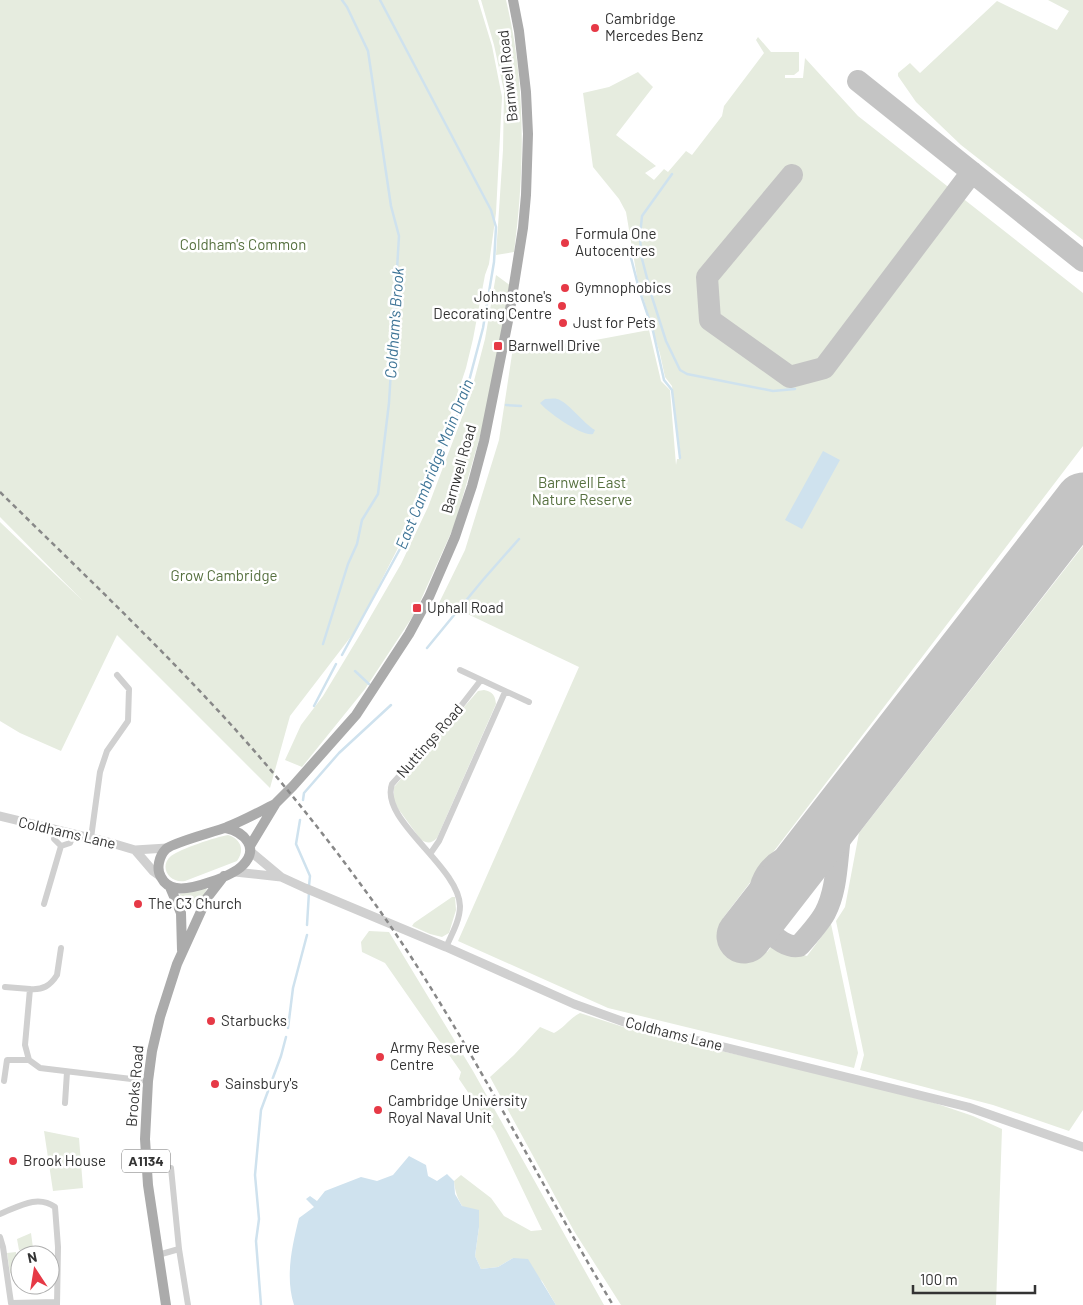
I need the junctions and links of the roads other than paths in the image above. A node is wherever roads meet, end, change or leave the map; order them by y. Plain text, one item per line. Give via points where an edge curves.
1 (512, 0) edge
2 (460, 670) dead end
3 (117, 675) dead end
4 (481, 680) junction
5 (505, 692) junction
6 (528, 702) dead end
7 (276, 803) junction
8 (0, 816) edge
9 (226, 828) junction
10 (55, 830) junction
11 (74, 834) junction
12 (90, 838) junction
13 (61, 846) junction
14 (167, 848) junction
15 (250, 848) junction
16 (135, 850) junction
17 (430, 854) junction
18 (235, 872) junction
19 (160, 876) junction
20 (224, 876) junction
21 (281, 877) junction
22 (170, 887) junction
23 (44, 904) dead end
24 (446, 947) junction
25 (61, 948) dead end
26 (182, 953) junction
27 (5, 987) dead end
28 (30, 989) junction
29 (29, 1060) junction
30 (68, 1072) junction
31 (4, 1081) dead end
32 (148, 1081) junction
33 (65, 1103) dead end
34 (1083, 1146) edge
35 (171, 1168) dead end
36 (0, 1214) edge
37 (0, 1237) edge
38 (179, 1249) junction
39 (158, 1255) junction
40 (57, 1303) edge
41 (166, 1305) edge
42 (188, 1305) edge

1 - 7 main road, Barnwell Road via 526,92 526,195 509,316 472,486 430,597 409,634 356,715
2 - 4 street
3 - 12 street via 129,689 128,721 107,751 100,772
4 - 5 street
4 - 17 street, Nuttings Road via 390,789 393,807
5 - 6 street
5 - 17 street via 439,841
7 - 9 main road, Barnwell Road
7 - 15 main road, Barnwell Road
8 - 10 street, Coldhams Lane
9 - 14 main road, Barnwell Road
9 - 15 main road via 243,834
10 - 11 street, Coldhams Lane
10 - 13 street via 54,839
11 - 12 street, Coldhams Lane
11 - 13 street via 70,843
12 - 16 street, Coldhams Lane
13 - 23 street
14 - 16 street, Coldhams Lane
14 - 19 main road via 158,864
15 - 18 main road, Barnwell Road via 248,858
15 - 21 street, Coldhams Lane
16 - 19 street, Coldhams Lane
17 - 24 street, Nuttings Road via 459,899 459,915
18 - 20 main road
18 - 21 street, Coldhams Lane
19 - 22 main road, A1134
20 - 22 main road via 187,888
20 - 26 main road, Brooks Road / A1134 via 207,898
21 - 24 street, Coldhams Lane
22 - 26 main road, Brooks Road / A1134 via 181,913
24 - 34 street, Coldhams Lane via 574,1004 624,1022 968,1107
25 - 28 street via 55,978 43,989
26 - 32 main road, Brooks Road / A1134 via 160,1017
27 - 28 street
28 - 29 street via 25,1045
29 - 30 street via 40,1068
29 - 31 street via 7,1060
30 - 32 street
30 - 33 street
32 - 39 main road, Brooks Road / A1134 via 146,1152
35 - 38 street
36 - 40 street via 37,1201 48,1202 55,1208
37 - 40 street via 11,1303
38 - 39 street
38 - 42 street
39 - 41 main road, Brooks Road / A1134

